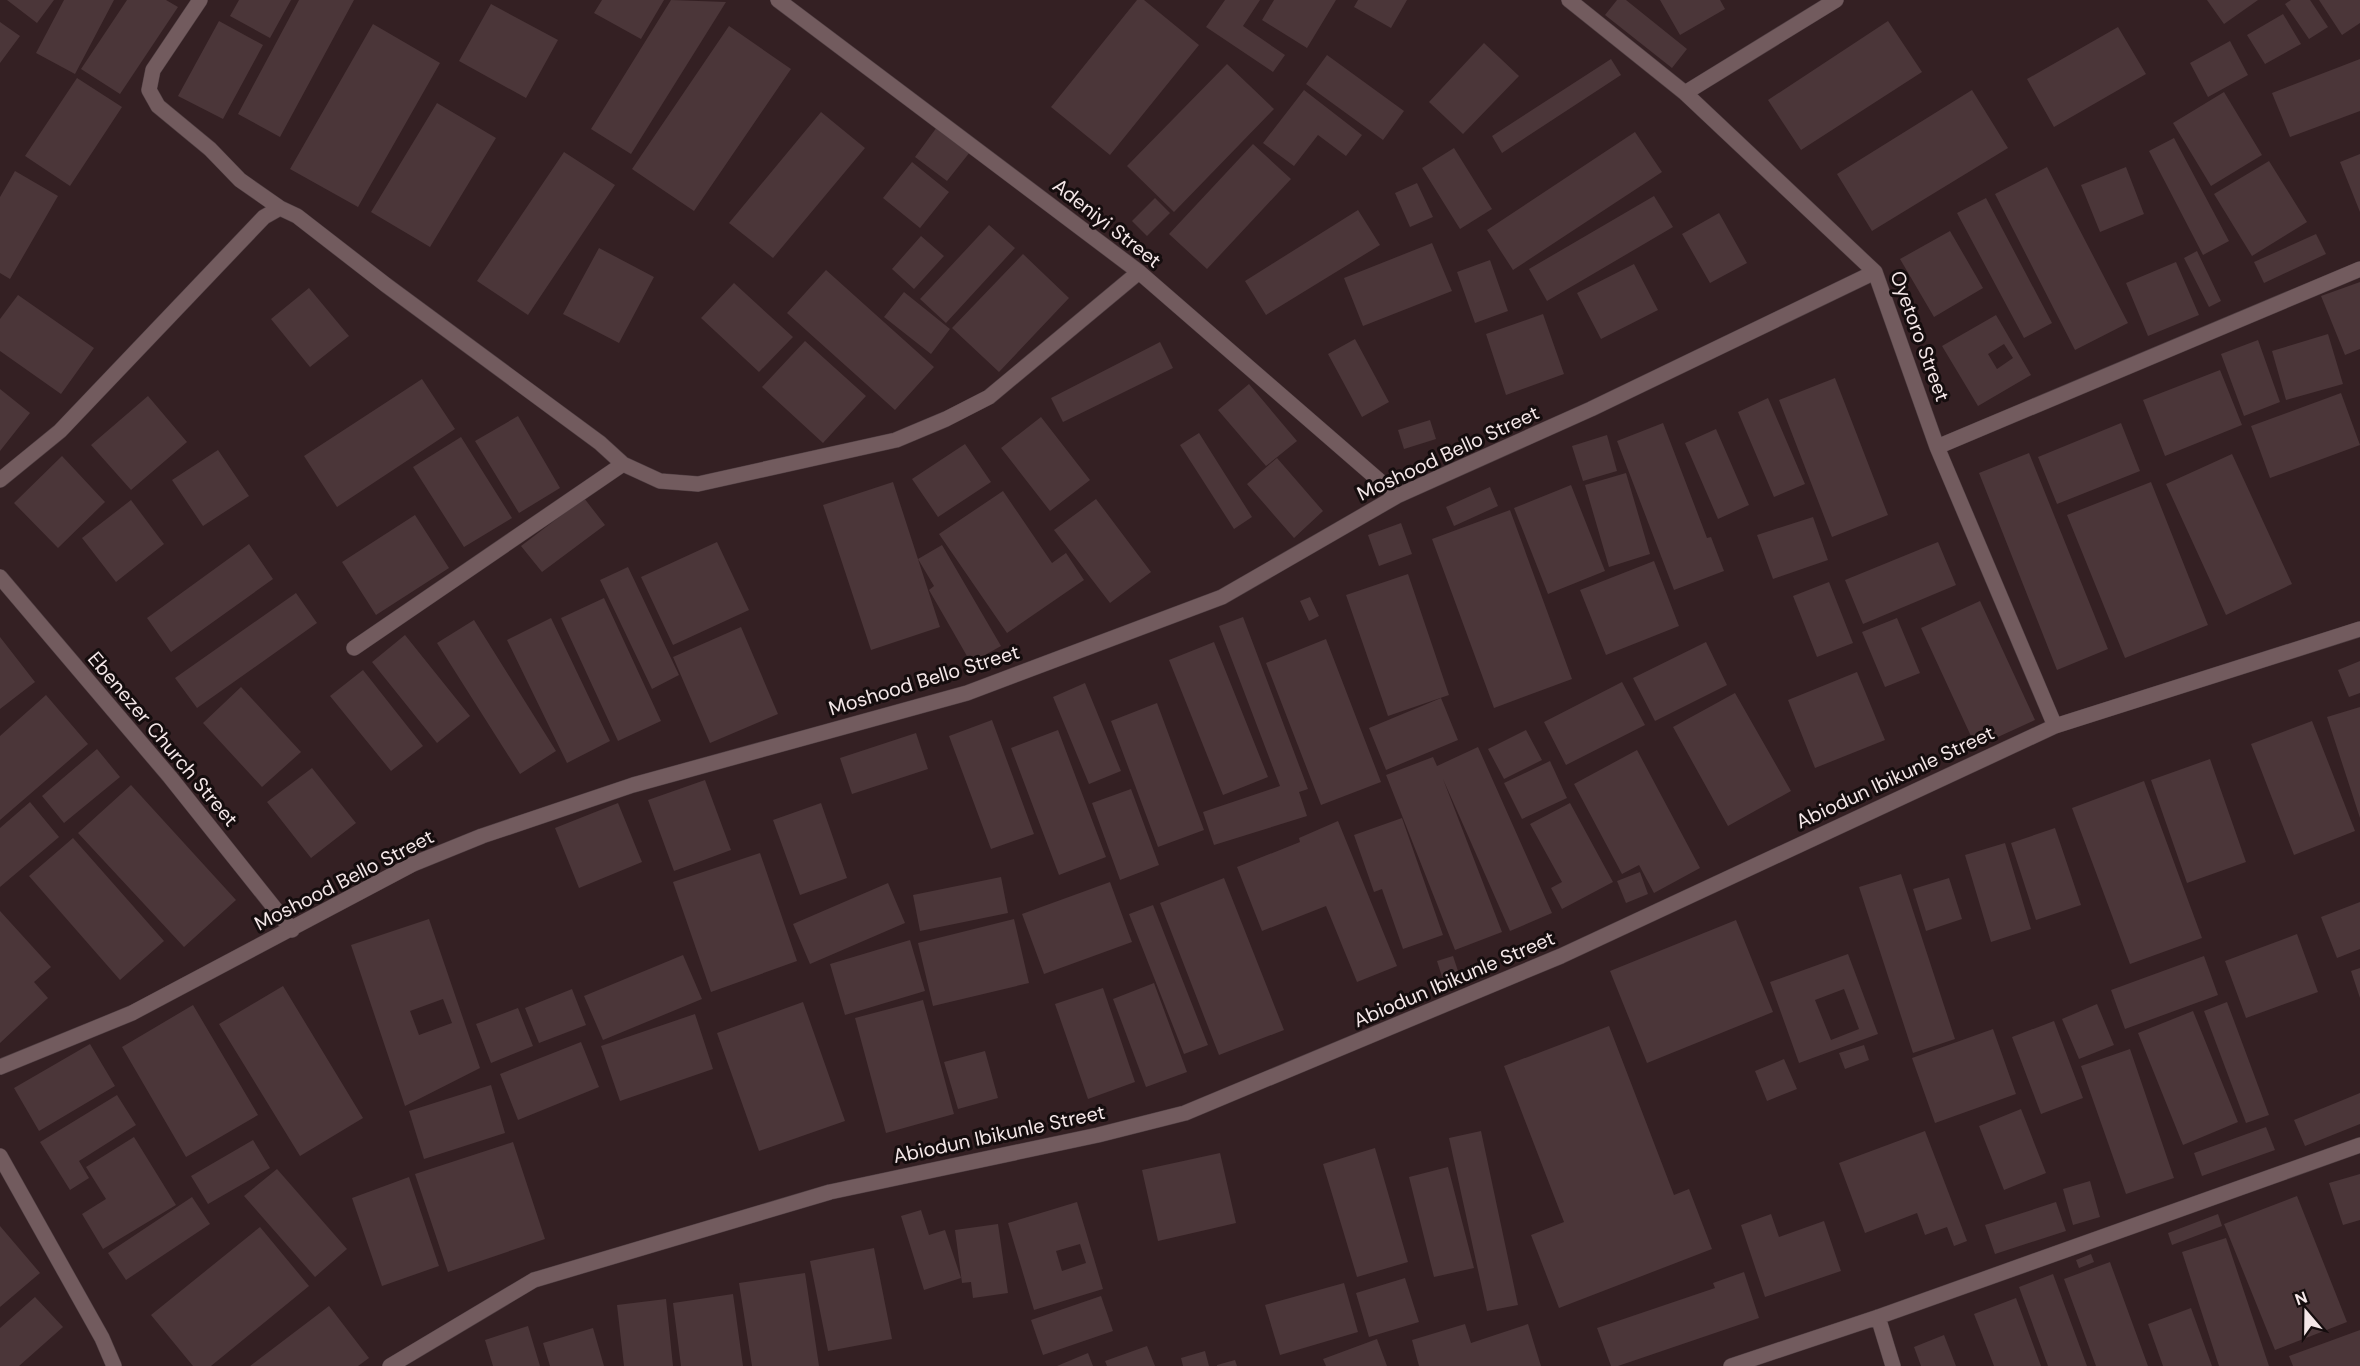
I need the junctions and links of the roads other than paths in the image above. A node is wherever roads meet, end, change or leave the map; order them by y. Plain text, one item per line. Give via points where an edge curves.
1 (200, 0) edge
2 (778, 0) edge
3 (1569, 0) edge
4 (1836, 0) edge
5 (1684, 93) junction
6 (280, 208) junction
7 (2360, 269) edge
8 (1139, 272) junction
9 (1875, 272) junction
10 (1937, 447) junction
11 (623, 464) junction
12 (0, 480) edge
13 (1397, 496) junction
14 (0, 577) edge
15 (2360, 629) edge
16 (354, 648) dead end
17 (2055, 726) junction
18 (292, 930) junction
19 (0, 1067) edge
20 (2360, 1145) edge
21 (0, 1156) edge
22 (1878, 1317) junction
23 (114, 1366) edge
24 (390, 1366) edge
25 (1731, 1366) edge
26 (1893, 1366) edge

1 - 6 street via 153,70 150,90 158,106 240,180
2 - 8 street, Adeniyi Street
3 - 5 street, Oyetoro Street
4 - 5 street
5 - 9 street, Oyetoro Street
6 - 11 street via 297,216
6 - 12 street via 264,217 60,431
7 - 10 street
8 - 11 street via 989,397 896,440 698,484 660,481
8 - 13 street, Adeniyi Street
9 - 10 street, Oyetoro Street
9 - 13 street, Moshood Bello Street via 1591,409
10 - 17 street, Oyetoro Street
11 - 16 street
13 - 18 street, Moshood Bello Street via 1222,597 968,693 633,785 482,836 413,864
14 - 18 street, Ebenezer Church Street via 170,777
15 - 17 street, Abiodun Ibikunle Street
17 - 24 street, Abiodun Ibikunle Street via 1562,956 1185,1113 830,1192 534,1280
18 - 19 street, Moshood Bello Street via 132,1013
20 - 22 street
21 - 23 street
22 - 25 street
22 - 26 street

